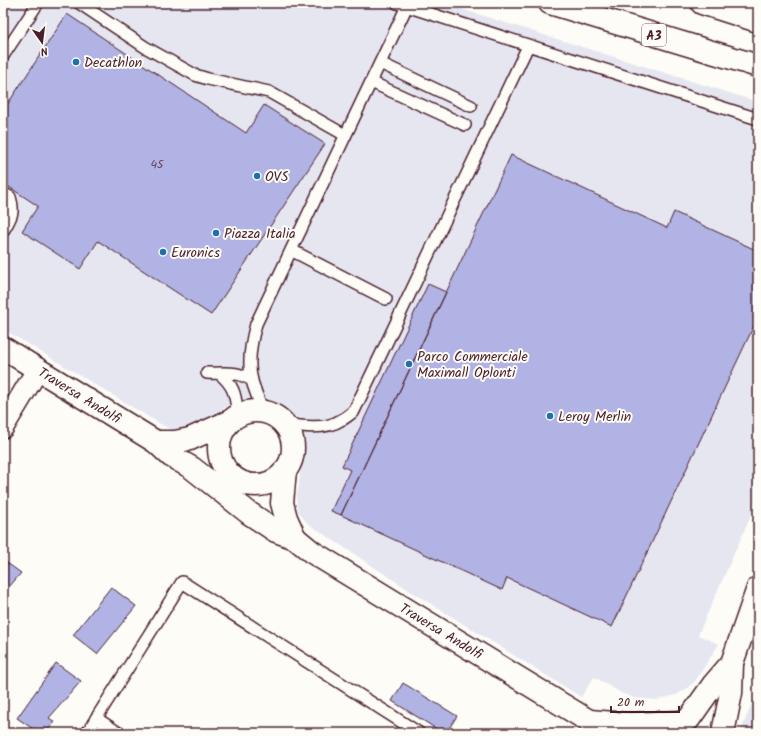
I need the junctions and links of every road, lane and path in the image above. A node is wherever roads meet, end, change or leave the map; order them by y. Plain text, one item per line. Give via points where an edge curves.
1 (38, 3) edge
2 (79, 3) edge
3 (550, 3) edge
4 (702, 3) edge
5 (402, 4) edge
6 (758, 21) edge
7 (528, 46) junction
8 (3, 56) edge
9 (380, 63) junction
10 (758, 66) edge
11 (371, 82) junction
12 (471, 106) dead end
13 (758, 119) edge
14 (465, 124) dead end
15 (345, 135) junction
16 (3, 193) edge
17 (3, 231) edge
18 (291, 250) junction
19 (386, 299) dead end
20 (3, 348) edge
21 (38, 369) junction
22 (207, 373) dead end
23 (220, 374) junction
24 (252, 380) junction
25 (263, 411) junction
26 (233, 418) junction
27 (285, 423) junction
28 (3, 427) edge
29 (156, 442) junction
30 (192, 468) junction
31 (286, 470) junction
32 (230, 475) junction
33 (249, 513) junction
34 (295, 538) junction
35 (758, 588) edge
36 (732, 663) junction
37 (96, 718) junction
38 (680, 725) edge
39 (596, 727) edge
40 (87, 733) edge
41 (119, 733) edge
42 (419, 733) edge
43 (718, 733) edge
44 (723, 733) edge

1 - 8 lane
2 - 15 lane via 144,47 195,75 269,92
3 - 10 main road, A3
4 - 6 main road
5 - 7 lane
5 - 9 lane
7 - 13 lane
7 - 27 lane via 354,411 340,422 318,427 300,427
9 - 11 lane
9 - 12 lane
11 - 14 lane
11 - 15 lane
15 - 18 lane
16 - 17 lane via 10,197 13,207
18 - 19 lane
18 - 24 lane via 251,340
20 - 21 main road, Traversa Andolfi
21 - 28 street
21 - 29 main road, Traversa Andolfi
22 - 23 lane
23 - 24 lane via 231,372
23 - 26 lane via 234,391
24 - 25 lane
25 - 26 main road via 250,410
25 - 27 main road via 275,415
26 - 29 main road via 190,439
26 - 32 main road via 223,429 218,447 222,465
27 - 31 main road via 291,434 293,447 292,459
29 - 30 main road, Traversa Andolfi via 171,456
30 - 32 main road, Traversa Andolfi
30 - 33 main road, Traversa Andolfi
31 - 32 main road via 264,484 248,484
31 - 34 main road, Traversa Andolfi via 282,503
32 - 33 main road
33 - 34 main road, Traversa Andolfi via 276,531
34 - 39 main road, Traversa Andolfi via 312,552
35 - 36 main road
36 - 38 main road
36 - 44 main road via 731,693
37 - 40 lane
37 - 41 lane
37 - 42 lane via 182,582
38 - 39 main road, Traversa Andolfi via 628,724
38 - 43 main road, Traversa Andolfi via 696,718 710,723

